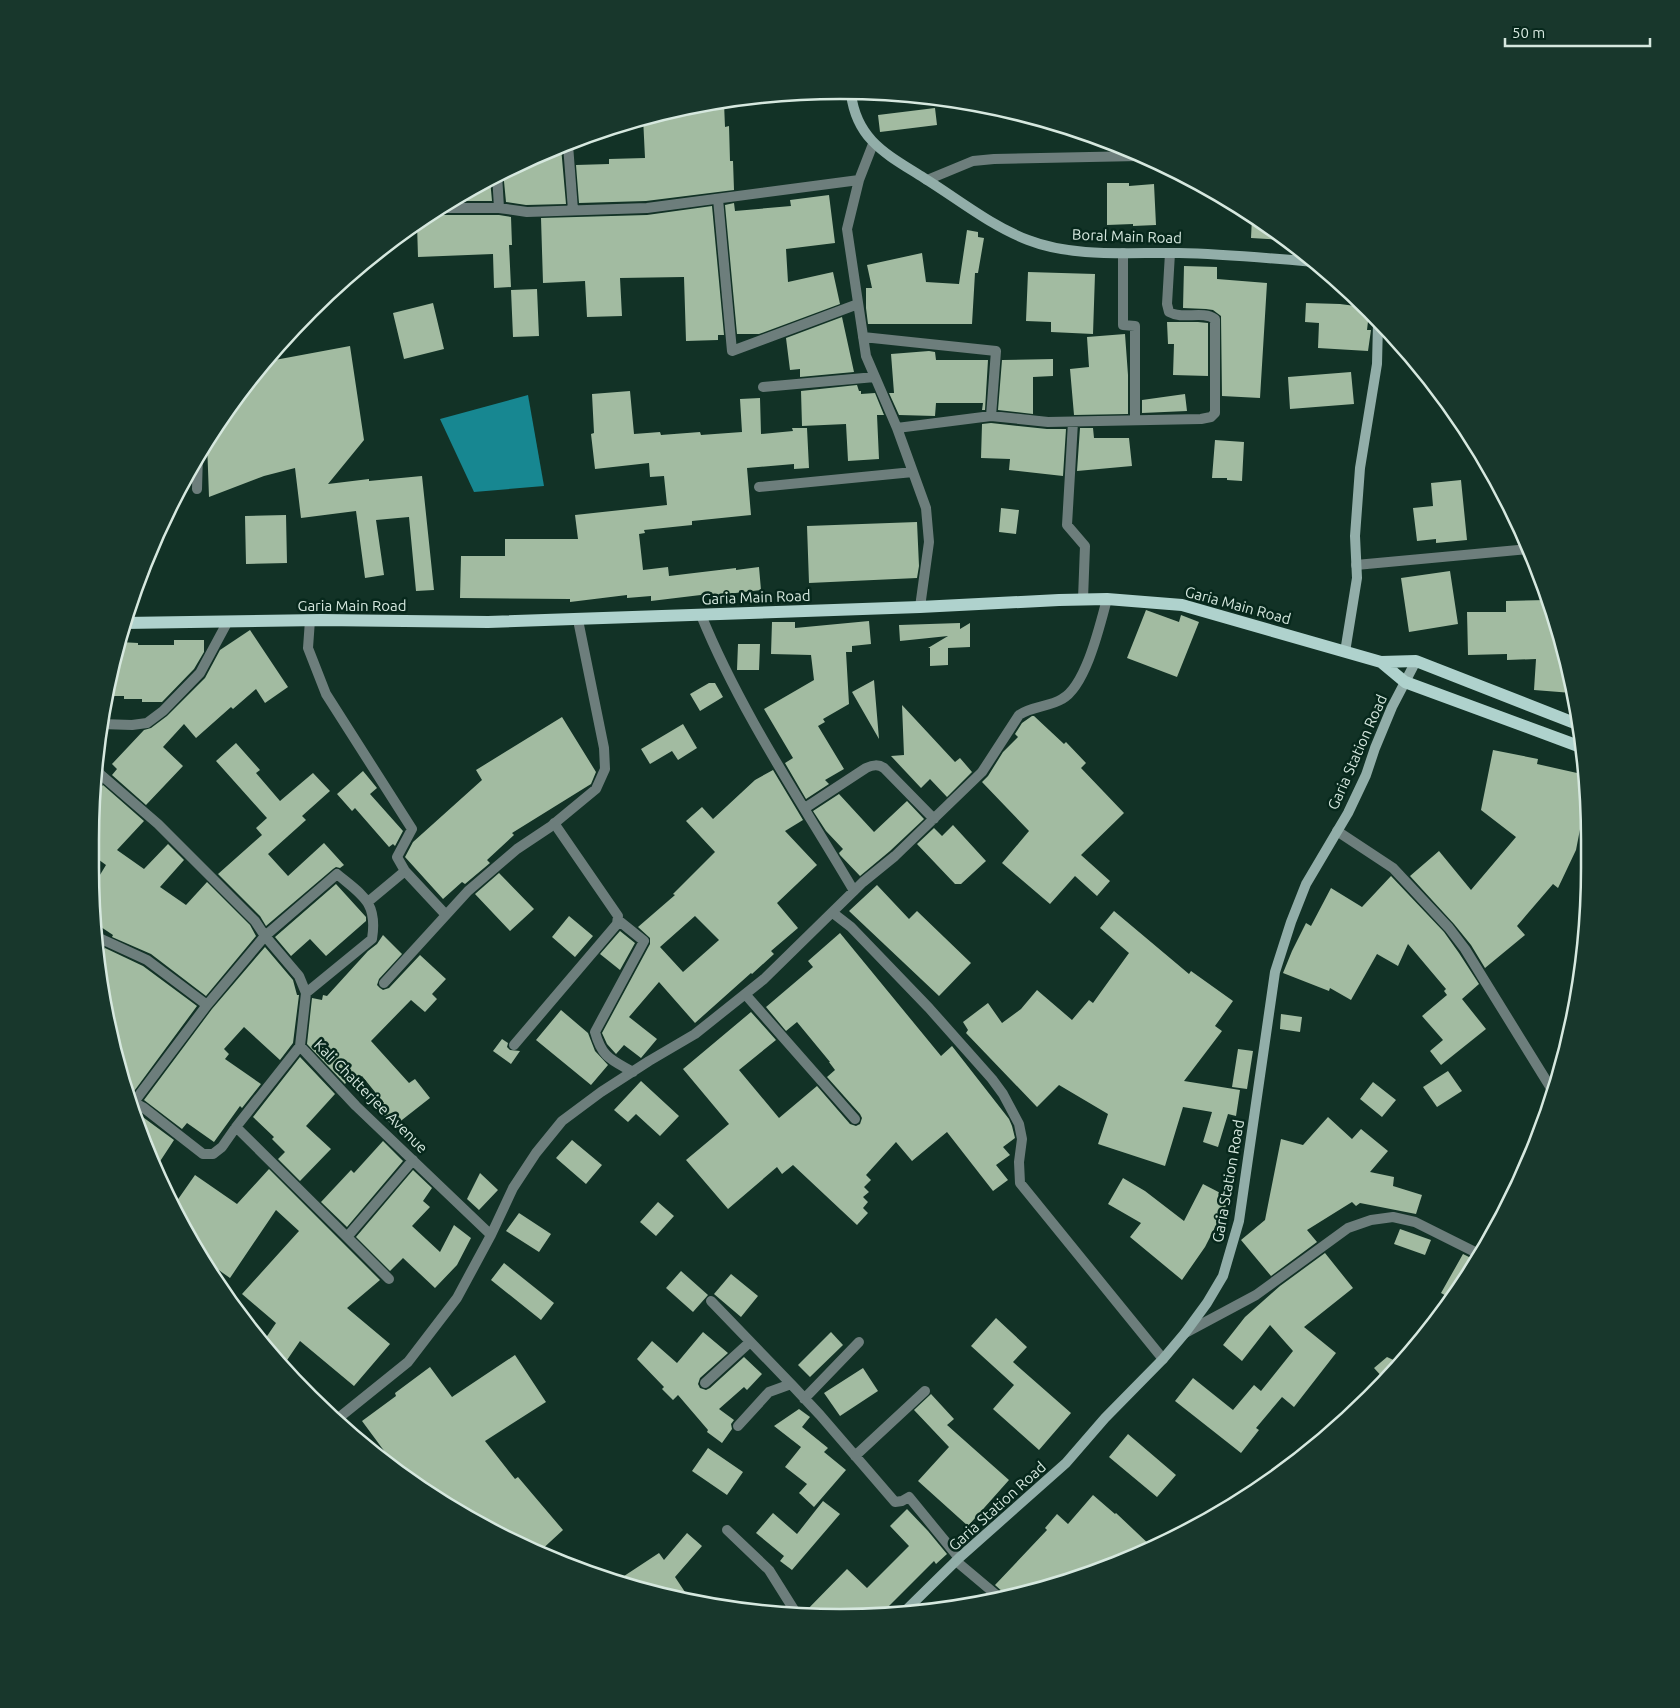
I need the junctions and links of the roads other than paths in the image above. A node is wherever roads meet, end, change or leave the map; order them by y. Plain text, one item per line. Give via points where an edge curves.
1 (852, 99) edge
2 (873, 144) junction
3 (568, 150) edge
4 (1127, 156) edge
5 (858, 180) junction
6 (927, 180) junction
7 (498, 183) edge
8 (718, 199) junction
9 (453, 208) edge
10 (499, 208) junction
11 (573, 210) junction
12 (1123, 253) junction
13 (1170, 253) junction
14 (1302, 261) edge
15 (858, 304) junction
16 (1378, 331) edge
17 (862, 337) junction
18 (875, 377) junction
19 (763, 387) dead end
20 (992, 416) junction
21 (1134, 419) junction
22 (1073, 422) junction
23 (897, 428) junction
24 (198, 470) edge
25 (913, 472) junction
26 (759, 487) dead end
27 (197, 490) dead end
28 (1522, 550) edge
29 (1356, 565) junction
30 (1083, 599) junction
31 (1107, 599) junction
32 (920, 607) junction
33 (701, 615) junction
34 (310, 620) junction
35 (578, 620) junction
36 (228, 621) junction
37 (132, 623) edge
38 (1345, 652) junction
39 (1416, 661) junction
40 (1381, 662) junction
41 (1405, 682) junction
42 (1571, 722) edge
43 (108, 724) edge
44 (1575, 745) edge
45 (101, 781) edge
46 (805, 808) junction
47 (934, 819) junction
48 (554, 824) junction
49 (1337, 831) junction
50 (405, 870) junction
51 (854, 891) junction
52 (368, 901) junction
53 (833, 913) junction
54 (446, 915) junction
55 (618, 920) junction
56 (265, 936) junction
57 (102, 940) edge
58 (384, 983) dead end
59 (306, 993) junction
60 (746, 994) junction
61 (207, 1005) junction
62 (514, 1045) dead end
63 (300, 1046) junction
64 (633, 1072) junction
65 (1549, 1084) edge
66 (135, 1098) edge
67 (138, 1105) edge
68 (854, 1119) dead end
69 (236, 1128) junction
70 (413, 1160) junction
71 (491, 1235) junction
72 (347, 1236) junction
73 (1474, 1252) edge
74 (389, 1279) dead end
75 (711, 1301) dead end
76 (1186, 1333) junction
77 (750, 1342) junction
78 (859, 1342) dead end
79 (1163, 1359) junction
80 (705, 1383) dead end
81 (791, 1384) junction
82 (925, 1391) dead end
83 (804, 1399) junction
84 (341, 1416) edge
85 (738, 1426) dead end
86 (855, 1456) junction
87 (727, 1530) dead end
88 (958, 1560) junction
89 (994, 1593) edge
90 (911, 1606) edge
91 (793, 1608) edge

1 - 2 main road, Boral Main Road via 859,124
2 - 5 street
2 - 6 main road, Boral Main Road
3 - 11 street
4 - 6 street via 973,161
5 - 8 street
5 - 15 street via 847,229
6 - 12 main road, Boral Main Road via 994,224 1029,240 1063,249
7 - 10 street
8 - 11 street via 646,208
8 - 15 street via 732,351
9 - 10 street
10 - 11 street via 527,212
12 - 13 main road, Boral Main Road
12 - 21 street via 1123,325 1135,326
13 - 14 main road, Boral Main Road via 1233,254
13 - 21 street via 1169,312 1175,316 1210,316 1215,319 1215,413 1201,419
15 - 17 street
16 - 29 main road via 1377,364 1360,468
17 - 18 street
17 - 20 street via 996,351
18 - 19 street
18 - 23 street
20 - 22 street
20 - 23 street
21 - 22 street
22 - 30 street via 1067,525 1085,546
23 - 25 street
24 - 27 street
25 - 26 street
25 - 32 street via 926,508 929,542
28 - 29 street
29 - 38 main road via 1357,578
30 - 31 main road, Garia Main Road
30 - 32 main road, Garia Main Road
31 - 38 main road, Garia Main Road via 1182,605
31 - 47 street via 1097,636 1074,689 1062,699 1019,716 982,772
32 - 33 main road, Garia Main Road
33 - 35 main road, Garia Main Road
33 - 46 street via 743,706
34 - 35 main road, Garia Main Road
34 - 36 main road, Garia Main Road
34 - 50 street via 308,648 326,694 412,829 397,857
35 - 48 street via 604,748 605,769 596,789
36 - 37 main road, Garia Main Road
36 - 43 street via 200,673 162,712 147,722
38 - 40 main road, Garia Main Road
39 - 40 main road, Garia Main Road
39 - 41 main road, Garia Station Road
39 - 42 main road, Garia Main Road
40 - 41 main road, Garia Main Road
41 - 44 main road, Garia Main Road
41 - 49 main road, Garia Station Road via 1366,775
45 - 56 street via 158,824 255,921
46 - 47 street via 866,768 879,765
46 - 51 street
47 - 51 street
48 - 54 street via 517,849 468,891
48 - 55 street
49 - 65 street via 1392,868 1449,928
49 - 76 main road, Garia Station Road via 1306,884 1275,972 1239,1221 1231,1253 1223,1276
50 - 52 street
50 - 54 street
51 - 53 street
52 - 56 street via 337,874
52 - 59 street via 374,925 372,938
53 - 60 street
53 - 79 street via 851,927 929,1008 992,1079 1019,1124 1022,1140 1018,1162 1020,1183
54 - 58 street
55 - 62 street
55 - 64 street via 644,942 595,1032 607,1057
56 - 59 street via 299,976
56 - 61 street
57 - 61 street via 146,960
59 - 63 street, Kali Chatterjee Avenue
60 - 64 street via 695,1034
60 - 68 street
61 - 66 street
63 - 69 street
63 - 70 street, Kali Chatterjee Avenue
64 - 71 street via 562,1121 513,1188
67 - 69 street via 203,1154 213,1154 222,1147
69 - 72 street
70 - 71 street, Kali Chatterjee Avenue
70 - 72 street
71 - 84 street via 457,1298 408,1362
72 - 74 street
73 - 76 street via 1415,1222 1393,1217 1371,1220 1348,1228 1256,1295
75 - 77 street
76 - 79 main road, Garia Station Road
77 - 80 street
77 - 81 street
78 - 83 street
79 - 88 main road, Garia Station Road via 1066,1463
81 - 83 street
81 - 85 street via 769,1392
82 - 86 street
83 - 86 street
86 - 88 street via 895,1502 909,1497
87 - 91 street via 769,1570
88 - 89 street
88 - 90 main road, Garia Station Road

